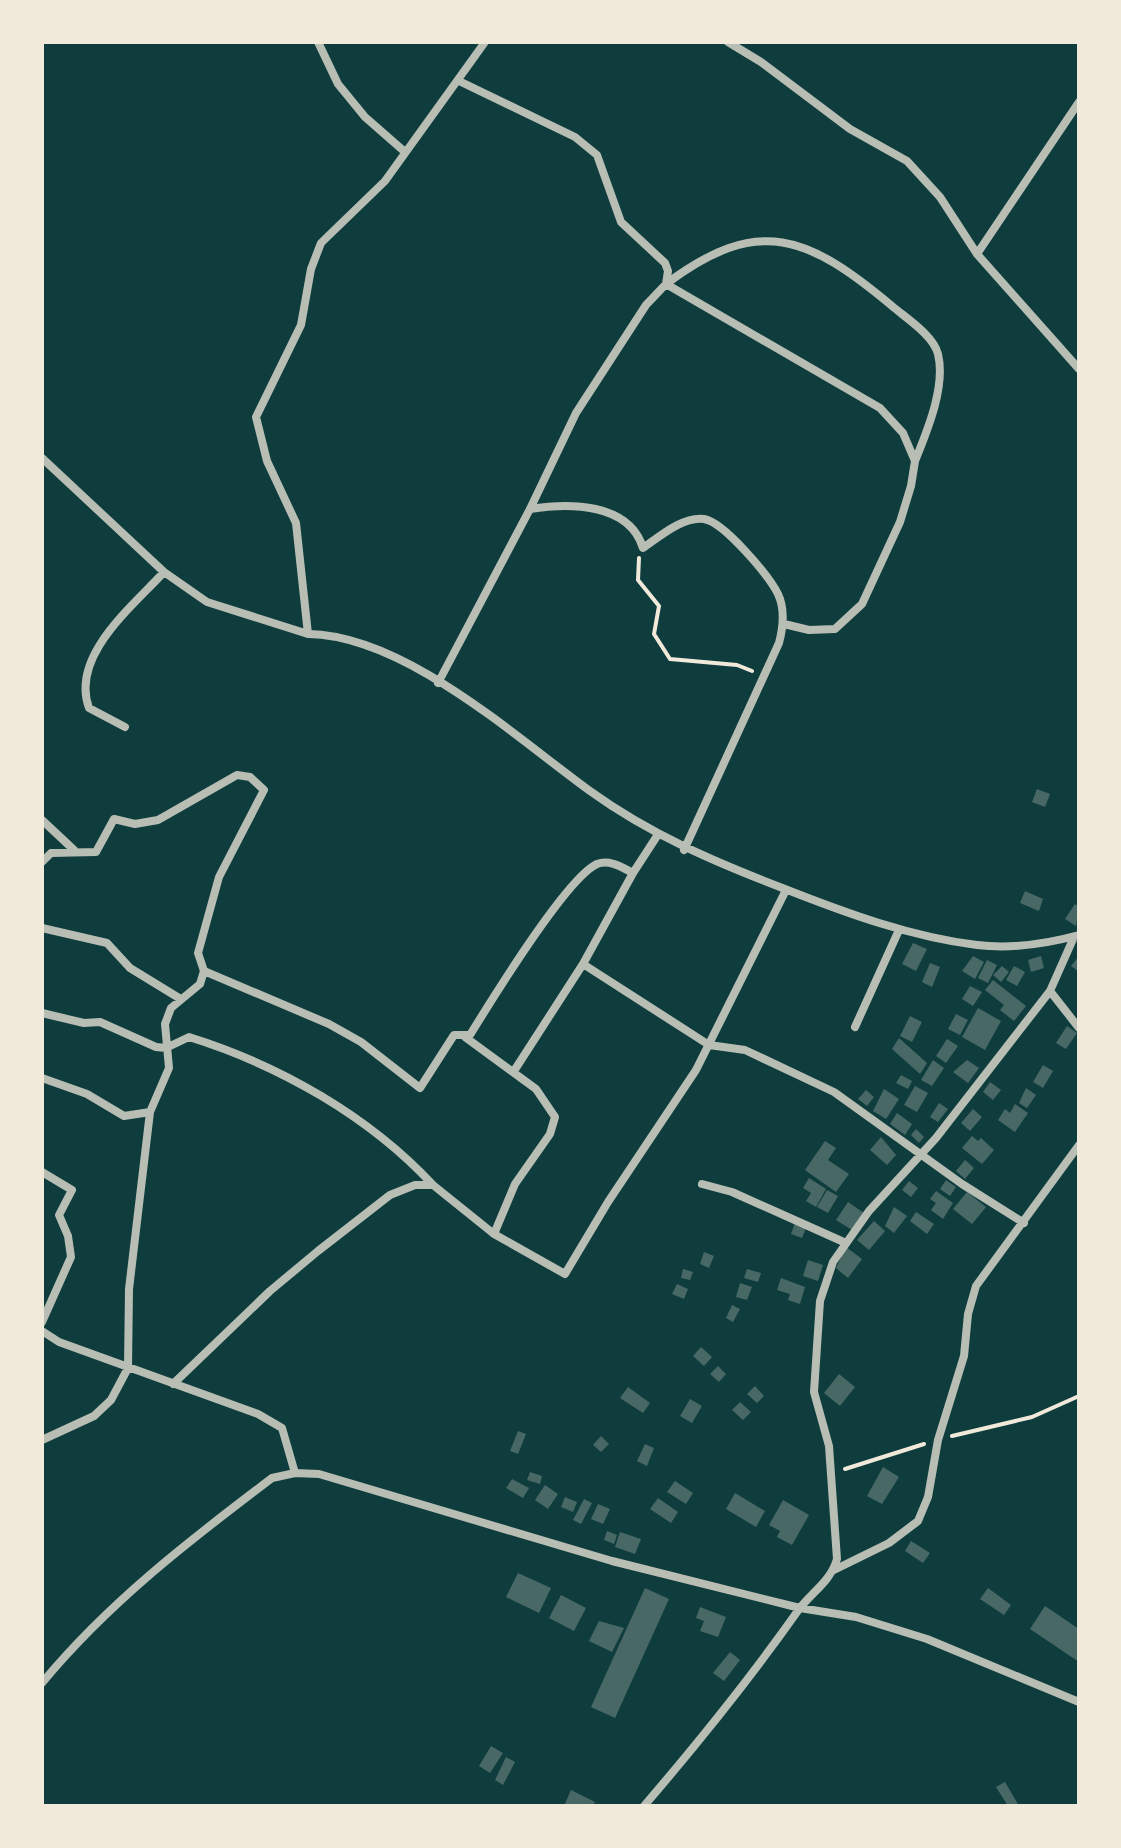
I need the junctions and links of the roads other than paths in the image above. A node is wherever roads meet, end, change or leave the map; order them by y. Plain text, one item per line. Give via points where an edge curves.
1 (318, 42) edge
2 (485, 42) edge
3 (728, 42) edge
4 (459, 81) junction
5 (1079, 102) edge
6 (405, 152) junction
7 (977, 254) junction
8 (666, 284) junction
9 (1079, 369) edge
10 (42, 458) edge
11 (915, 461) junction
12 (530, 509) junction
13 (164, 572) junction
14 (784, 624) junction
15 (308, 634) junction
16 (438, 683) junction
17 (125, 727) dead end
18 (42, 820) edge
19 (657, 836) junction
20 (74, 850) junction
21 (684, 850) junction
22 (42, 862) edge
23 (633, 873) junction
24 (786, 890) junction
25 (42, 928) edge
26 (899, 930) junction
27 (1076, 936) edge
28 (583, 964) junction
29 (204, 971) junction
30 (1050, 991) junction
31 (179, 998) junction
32 (42, 1013) edge
33 (855, 1027) dead end
34 (1079, 1028) edge
35 (465, 1037) junction
36 (709, 1045) junction
37 (166, 1048) junction
38 (514, 1071) junction
39 (42, 1078) edge
40 (150, 1112) junction
41 (1079, 1145) edge
42 (921, 1155) junction
43 (42, 1172) edge
44 (702, 1184) dead end
45 (433, 1185) junction
46 (1024, 1223) junction
47 (494, 1234) junction
48 (846, 1243) junction
49 (42, 1322) edge
50 (42, 1331) edge
51 (128, 1368) junction
52 (173, 1384) junction
53 (42, 1440) edge
54 (295, 1473) junction
55 (834, 1570) junction
56 (800, 1608) junction
57 (42, 1683) edge
58 (1079, 1702) edge
59 (644, 1806) edge

1 - 6 street via 338,84
2 - 4 street
3 - 7 street via 850,129 907,161 940,197
4 - 6 street
4 - 8 street via 575,137 597,155 621,222 665,263
5 - 7 street
6 - 15 street via 385,181 321,243 301,325 256,417 267,461 296,523
7 - 9 street
8 - 11 street via 880,408 903,433
8 - 11 street via 712,253 748,240 784,240 852,276 919,329 938,352 928,427
8 - 12 street via 646,305 576,413
10 - 13 street
11 - 14 street via 900,522 862,604 835,629
12 - 14 street via 582,505 623,520 643,548 685,522 703,518 719,524 779,595
12 - 16 street
13 - 15 street via 207,602
13 - 17 street via 105,638 86,674 89,708
14 - 21 street via 754,703
15 - 16 street via 333,633 385,652
16 - 19 street
18 - 20 street
19 - 21 street
19 - 23 street
20 - 22 street via 51,853
20 - 29 street via 100,849 114,819 135,824 158,820 237,775 259,784 263,797 219,877 198,953
21 - 24 street
23 - 28 street
23 - 35 street via 603,863 581,879 524,949
24 - 26 street
24 - 36 street
25 - 31 street via 107,943 130,968
26 - 27 street via 978,946 1037,945
26 - 33 street
27 - 30 street
28 - 36 street
28 - 38 street
29 - 31 street via 200,984
29 - 35 street via 329,1024 420,1088 454,1035
30 - 34 street
30 - 42 street
31 - 37 street via 165,1024
32 - 37 street via 100,1022
35 - 38 street
36 - 42 street via 745,1050 834,1092
36 - 47 street via 565,1274
37 - 40 street via 169,1068
37 - 45 street via 189,1037 276,1072 378,1133
38 - 47 street via 536,1089 555,1124 515,1184
39 - 40 street via 87,1094 124,1116
40 - 51 street via 129,1289
41 - 46 street
42 - 46 street
42 - 48 street
43 - 49 street via 72,1190 59,1215 71,1257
44 - 48 street
45 - 47 street
45 - 52 street via 415,1185 390,1195 270,1291
46 - 55 street via 976,1286 964,1356 918,1521 889,1543
48 - 55 street via 833,1262 820,1301 814,1392 829,1446
50 - 51 street
51 - 52 street
51 - 53 street via 111,1400 94,1416
52 - 54 street via 282,1428
54 - 56 street via 319,1474 612,1561
54 - 57 street via 272,1478 163,1562 82,1634
55 - 56 street
56 - 58 street via 856,1617 927,1639
56 - 59 street via 754,1674

